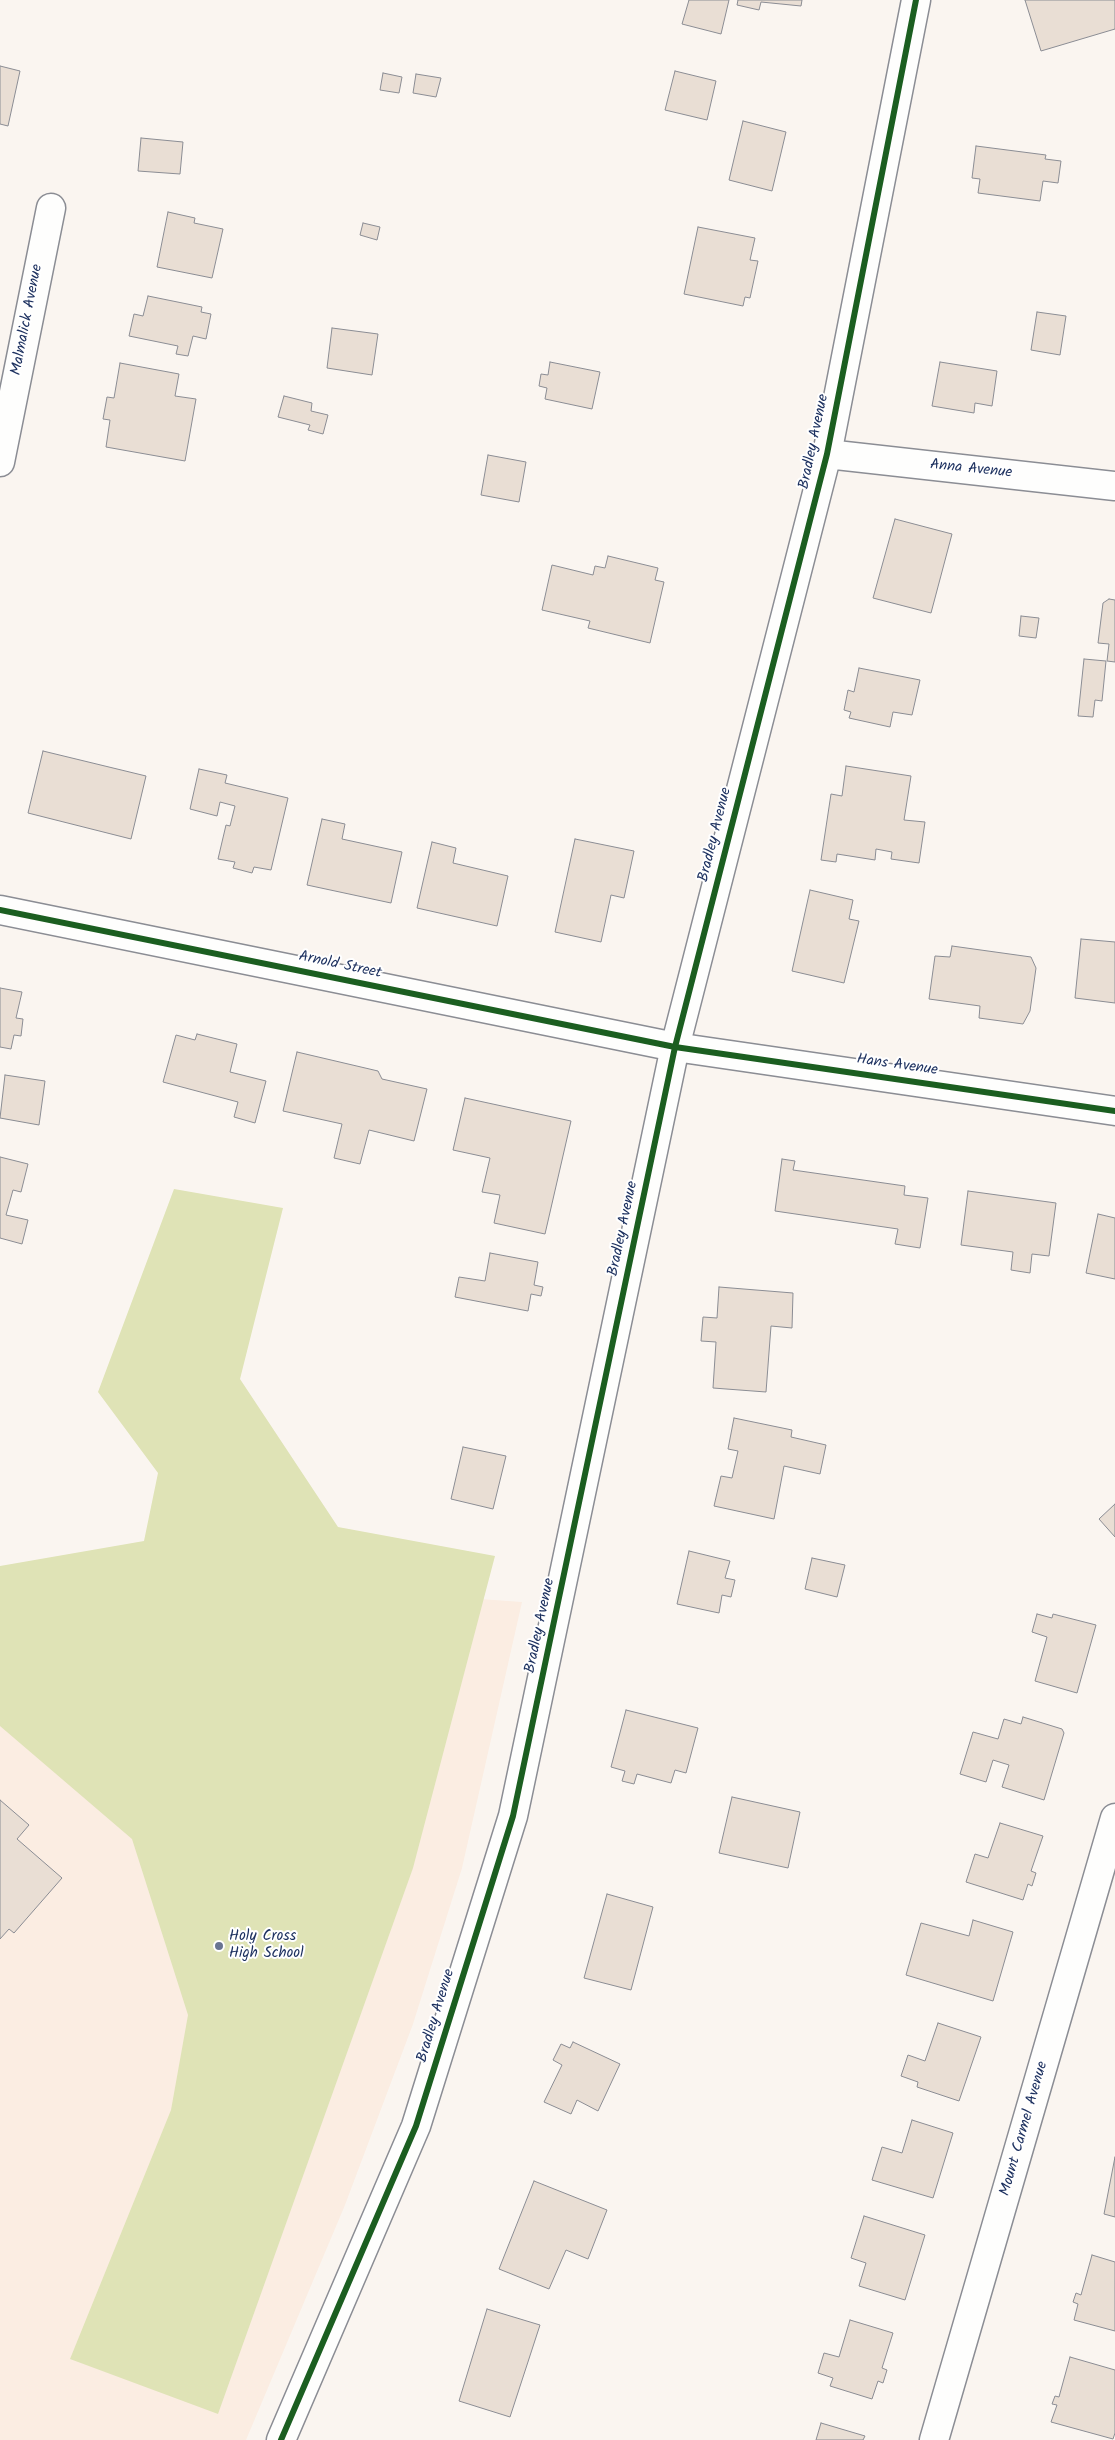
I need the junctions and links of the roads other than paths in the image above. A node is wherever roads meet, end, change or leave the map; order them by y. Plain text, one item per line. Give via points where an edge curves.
1 (916, 0) edge
2 (51, 208) dead end
3 (827, 454) junction
4 (0, 462) edge
5 (1115, 486) edge
6 (0, 910) edge
7 (675, 1047) junction
8 (1115, 1110) edge
9 (1115, 1818) edge
10 (281, 2440) edge
11 (934, 2440) edge

1 - 3 street, Bradley Avenue
2 - 4 street, Malmalick Avenue
3 - 5 street, Anna Avenue
3 - 7 street, Bradley Avenue
6 - 7 street, Arnold Street
7 - 8 street, Hans Avenue
7 - 10 street, Bradley Avenue via 513,1816 416,2126
9 - 11 street, Mount Carmel Avenue

